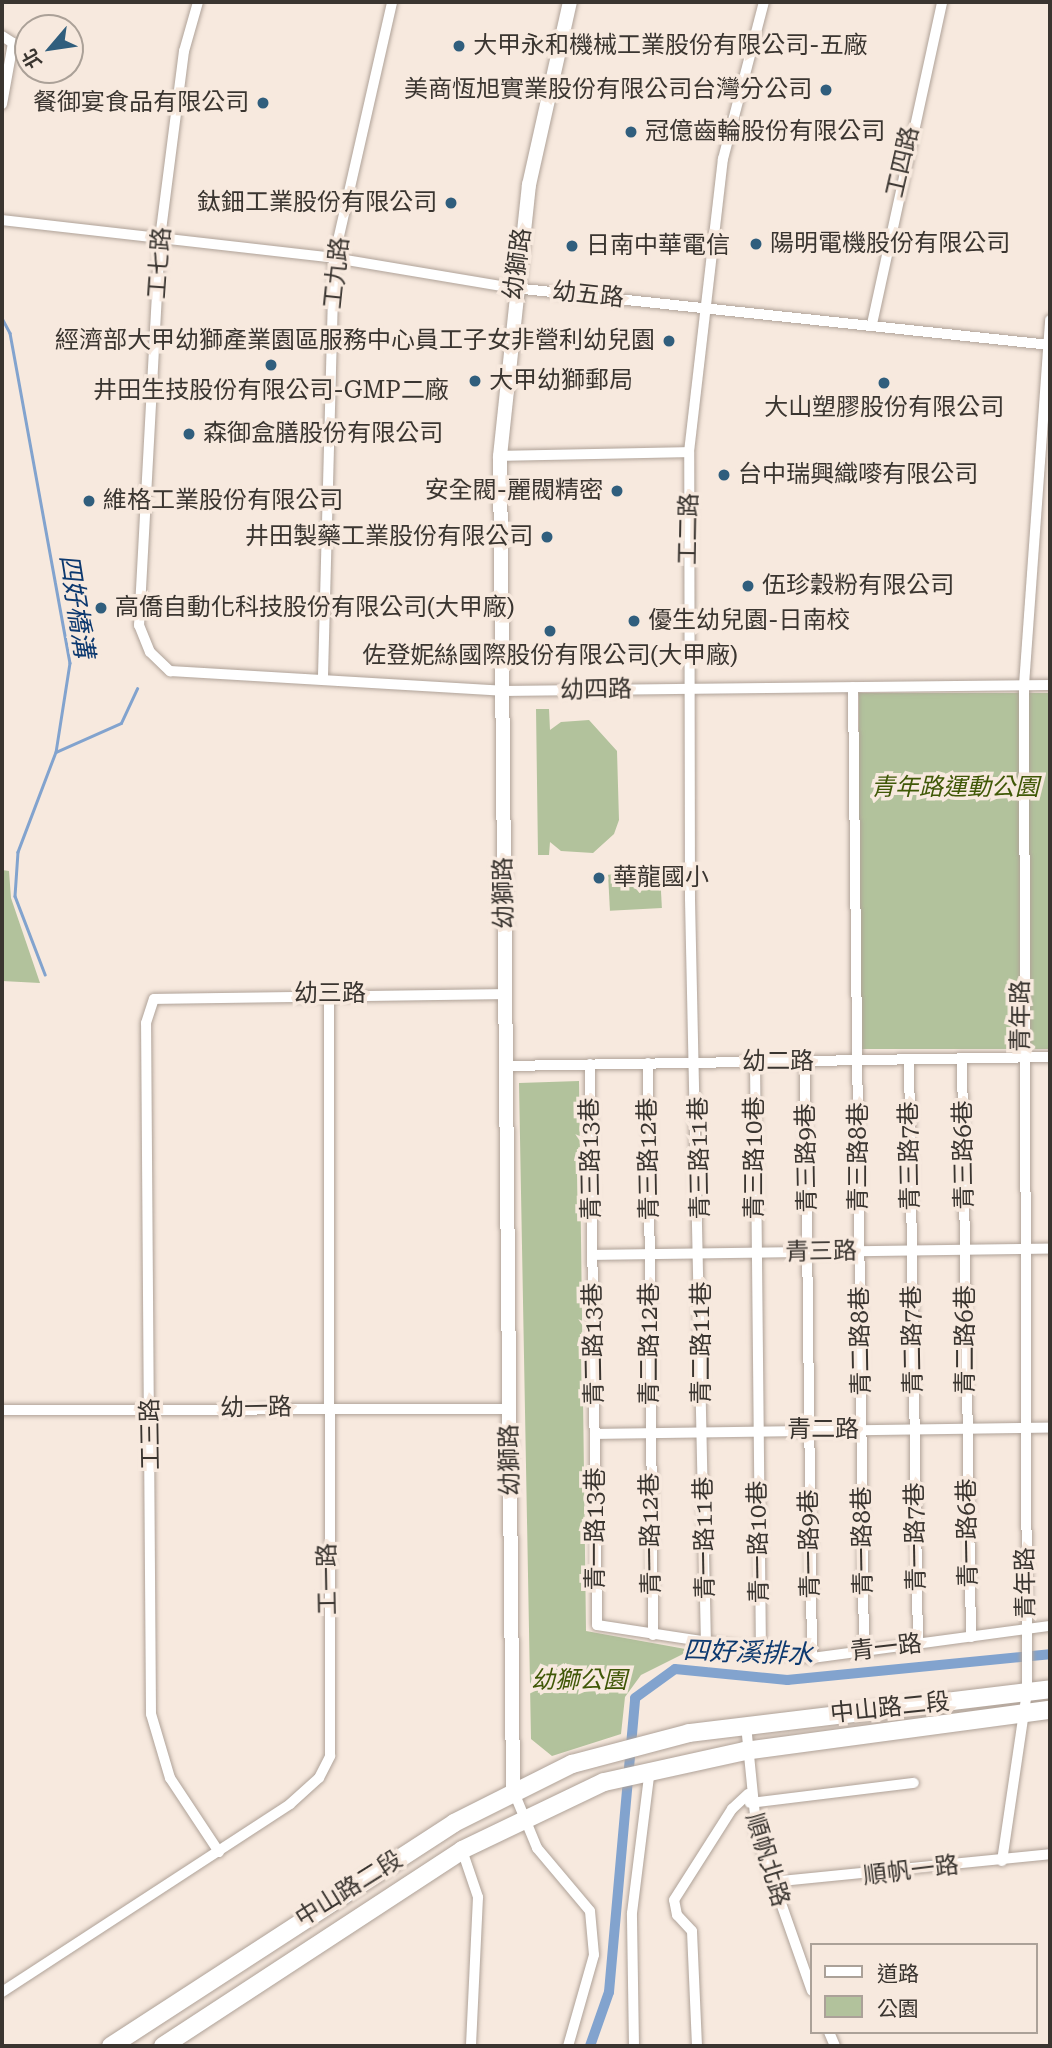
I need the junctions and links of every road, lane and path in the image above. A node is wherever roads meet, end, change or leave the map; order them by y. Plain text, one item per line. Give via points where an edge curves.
1 (198, 2) edge
2 (392, 2) edge
3 (570, 2) edge
4 (764, 2) edge
5 (942, 2) edge
6 (2, 36) edge
7 (2, 104) edge
8 (2, 220) edge
9 (160, 238) junction
10 (334, 258) junction
11 (514, 288) junction
12 (703, 306) junction
13 (1050, 320) edge
14 (872, 324) junction
15 (1048, 344) edge
16 (689, 452) junction
17 (500, 456) junction
18 (150, 652) joint
19 (323, 676) junction
20 (1024, 685) junction
21 (1050, 685) edge
22 (853, 687) junction
23 (687, 689) junction
24 (502, 691) junction
25 (329, 994) junction
26 (506, 994) junction
27 (154, 999) joint
28 (1050, 1057) edge
29 (1020, 1058) junction
30 (962, 1059) junction
31 (909, 1060) junction
32 (859, 1061) junction
33 (755, 1062) junction
34 (805, 1062) junction
35 (648, 1063) junction
36 (693, 1063) junction
37 (590, 1064) junction
38 (505, 1066) junction
39 (1023, 1248) junction
40 (1050, 1249) edge
41 (965, 1250) junction
42 (912, 1251) junction
43 (860, 1252) junction
44 (754, 1253) junction
45 (808, 1253) junction
46 (650, 1254) junction
47 (702, 1254) junction
48 (592, 1255) junction
49 (327, 1407) junction
50 (151, 1409) junction
51 (509, 1409) junction
52 (2, 1410) edge
53 (1050, 1427) edge
54 (1024, 1428) junction
55 (808, 1429) junction
56 (966, 1429) junction
57 (861, 1430) junction
58 (914, 1430) junction
59 (757, 1431) junction
60 (703, 1432) junction
61 (650, 1433) junction
62 (596, 1434) junction
63 (597, 1625) joint
64 (1050, 1626) edge
65 (1026, 1630) junction
66 (653, 1635) junction
67 (971, 1637) junction
68 (918, 1644) junction
69 (706, 1645) junction
70 (864, 1651) junction
71 (761, 1653) junction
72 (812, 1658) junction
73 (1050, 1689) edge
74 (1027, 1692) junction
75 (1050, 1710) edge
76 (1022, 1713) junction
77 (746, 1725) junction
78 (745, 1751) junction
79 (650, 1769) junction
80 (914, 1783) dead end
81 (513, 1790) junction
82 (749, 1799) junction
83 (521, 1816) junction
84 (462, 1850) junction
85 (219, 1852) junction
86 (1050, 1854) edge
87 (1002, 1861) junction
88 (771, 1882) junction
89 (810, 1986) edge
90 (2, 1992) edge
91 (156, 2016) junction
92 (167, 2043) edge
93 (111, 2046) edge
94 (471, 2046) edge
95 (568, 2046) edge
96 (634, 2046) edge
97 (697, 2046) edge

1 - 9 street, 工七路 via 184,51
2 - 10 street, 工九路
3 - 11 street, 幼獅路 via 539,132
4 - 12 street, 工二路 via 723,159
5 - 14 street, 工四路 via 892,209
6 - 7 street via 13,43
8 - 9 street, 幼五路
9 - 10 street, 幼五路
9 - 18 street, 工七路 via 139,625
10 - 11 street, 幼五路
10 - 19 street, 工九路
11 - 12 street, 幼五路
11 - 17 street, 幼獅路
12 - 14 street, 幼五路
12 - 16 street, 工二路
13 - 15 street, 青年路
14 - 15 street, 幼五路
15 - 20 street, 青年路
16 - 17 street
16 - 23 street, 工二路
17 - 24 street, 幼獅路
18 - 19 street, 幼四路 via 170,671
19 - 24 street, 幼四路
20 - 21 street, 幼四路
20 - 22 street, 幼四路
20 - 29 street, 青年路
22 - 23 street, 幼四路
22 - 32 street, 青三路8巷
23 - 24 street, 幼四路
23 - 36 street, 工二路
24 - 26 street, 幼獅路
25 - 26 street, 幼三路
25 - 27 street, 幼三路
25 - 49 street, 工一路
26 - 38 street, 幼獅路
27 - 50 street, 工三路 via 146,1023
28 - 29 street, 幼二路
29 - 30 street, 幼二路
29 - 39 street, 青年路
30 - 31 street, 幼二路
30 - 41 street, 青三路6巷
31 - 32 street, 幼二路
31 - 42 street, 青三路7巷
32 - 34 street, 幼二路
32 - 43 street, 青三路8巷
33 - 34 street, 幼二路
33 - 36 street, 幼二路
33 - 44 street, 青三路10巷
34 - 45 street, 青三路9巷
35 - 36 street, 幼二路
35 - 37 street, 幼二路
35 - 46 street, 青三路12巷
36 - 47 street, 青三路11巷
37 - 38 street, 幼二路
37 - 48 street, 青三路13巷
38 - 51 street, 幼獅路
39 - 40 street, 青三路
39 - 41 street, 青三路
39 - 54 street, 青年路
41 - 42 street, 青三路
41 - 56 street, 青二路6巷
42 - 43 street, 青三路
42 - 58 street, 青二路7巷
43 - 45 street, 青三路
43 - 57 street, 青二路8巷
44 - 45 street, 青三路
44 - 47 street, 青三路
44 - 59 street, 青三路10巷
45 - 55 street, 青三路9巷
46 - 47 street, 青三路
46 - 48 street, 青三路
46 - 61 street, 青二路12巷
47 - 60 street, 青二路11巷
48 - 62 street, 青二路13巷
49 - 50 street, 幼一路
49 - 51 street, 幼一路
49 - 85 street, 工一路 via 330,1756 319,1778 290,1804
50 - 52 street, 幼一路
50 - 85 street, 工三路 via 151,1714 170,1778
51 - 81 street, 幼獅路
53 - 54 street, 青二路
54 - 56 street, 青二路
54 - 65 street, 青年路
55 - 57 street, 青二路
55 - 59 street, 青二路
55 - 72 street, 青一路9巷
56 - 58 street, 青二路
56 - 67 street, 青一路6巷
57 - 58 street, 青二路
57 - 70 street, 青一路8巷
58 - 68 street, 青一路7巷
59 - 60 street, 青二路
59 - 71 street, 青一路10巷
60 - 61 street, 青二路
60 - 69 street, 青一路11巷
61 - 62 street, 青二路
61 - 66 street, 青一路12巷
62 - 63 street, 青一路13巷
63 - 66 street, 青一路
64 - 65 street, 青一路
65 - 67 street, 青一路
65 - 74 street, 青年路
66 - 69 street, 青一路
67 - 68 street, 青一路
68 - 70 street, 青一路
69 - 71 street, 青一路
70 - 72 street, 青一路
71 - 72 street, 青一路
73 - 74 main road, 中山路二段
74 - 76 street, 青年路
74 - 77 main road, 中山路二段
75 - 76 main road, 中山路二段
76 - 78 main road, 中山路二段
76 - 87 street, 青年路
77 - 78 street, 順帆北路
77 - 81 main road, 中山路二段 via 598,1755
78 - 79 main road, 中山路二段
78 - 82 street, 順帆北路
79 - 83 main road, 中山路二段 via 604,1782
79 - 96 street via 632,1913
80 - 82 street
81 - 83 street
81 - 91 main road, 中山路二段 via 328,1901
82 - 88 street, 順帆北路
82 - 97 street via 732,1809 674,1900 677,1915 692,1931
83 - 84 main road, 中山路二段
83 - 95 street via 537,1848 590,1911 594,1955
84 - 92 main road, 中山路二段
84 - 94 street via 478,1897
85 - 90 street, 工一路
86 - 87 street, 順帆一路
87 - 88 street, 順帆一路
88 - 89 street, 順帆北路
91 - 92 main road
91 - 93 main road, 中山路二段

